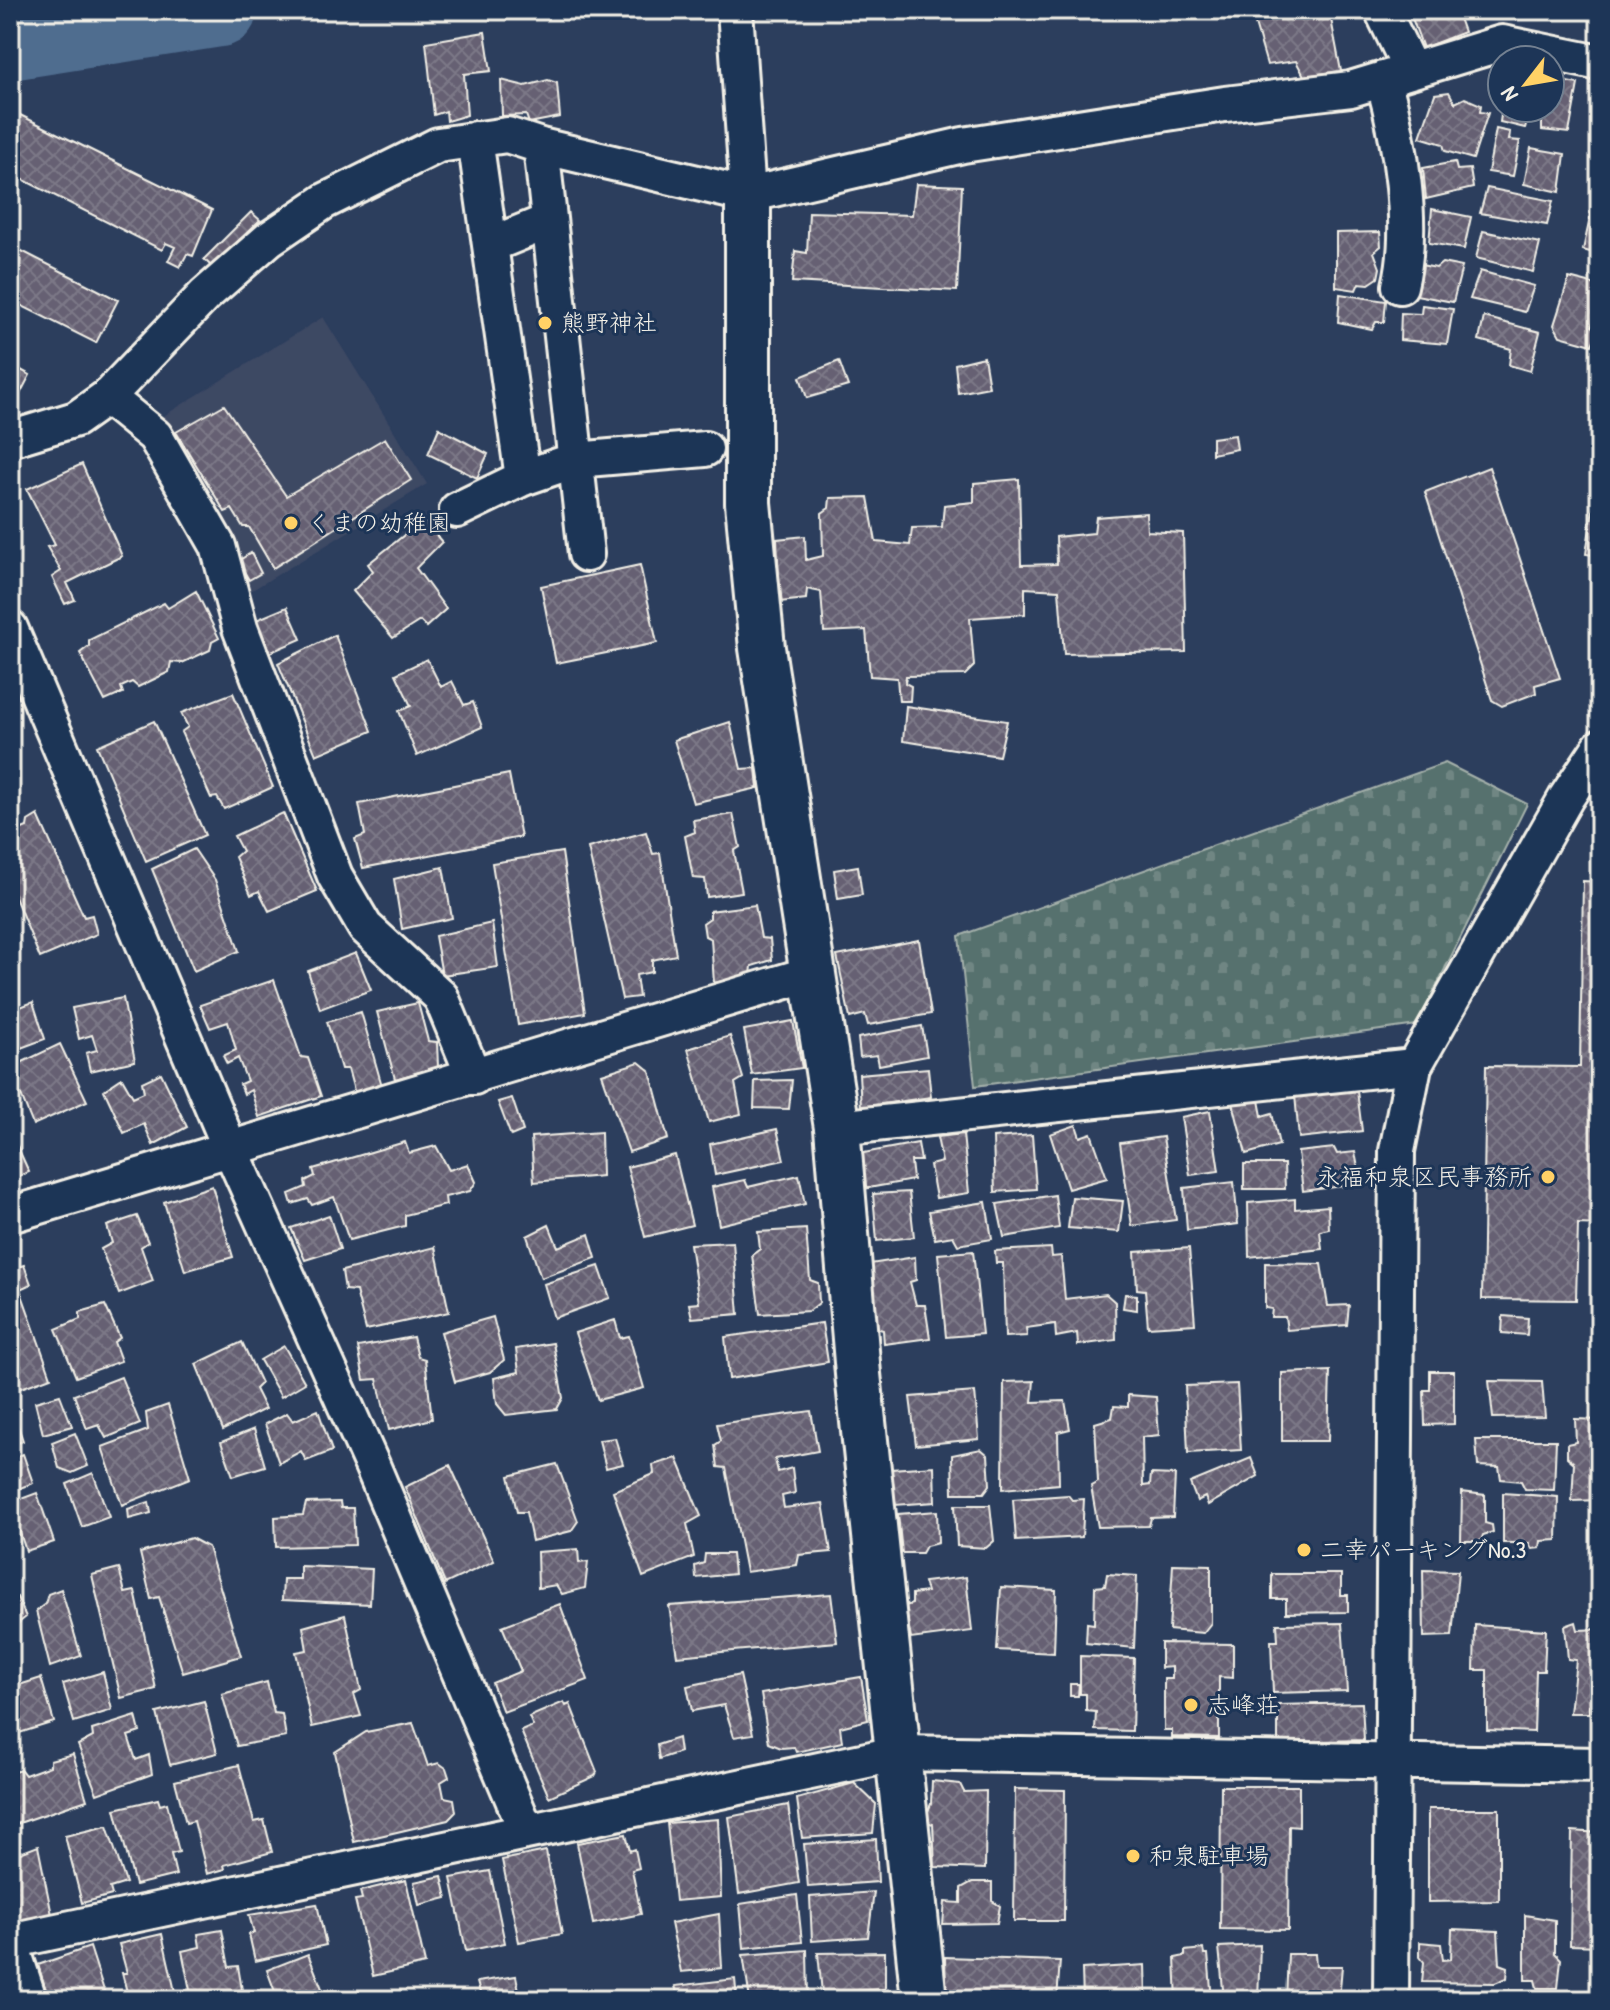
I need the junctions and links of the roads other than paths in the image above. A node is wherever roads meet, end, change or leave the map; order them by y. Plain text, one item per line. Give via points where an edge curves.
1 (735, 10) edge
2 (1382, 10) edge
3 (1600, 63) edge
4 (1397, 75) junction
5 (475, 139) junction
6 (541, 146) junction
7 (748, 195) junction
8 (549, 221) junction
9 (490, 245) junction
10 (1400, 286) dead end
11 (107, 397) junction
12 (10, 439) edge
13 (705, 449) dead end
14 (575, 460) junction
15 (523, 478) junction
16 (457, 510) dead end
17 (586, 554) dead end
18 (10, 628) edge
19 (1600, 747) edge
20 (813, 973) junction
21 (1414, 1066) junction
22 (474, 1077) junction
23 (837, 1128) junction
24 (230, 1148) junction
25 (10, 1215) edge
26 (900, 1753) junction
27 (1390, 1760) junction
28 (1600, 1765) edge
29 (526, 1830) junction
30 (10, 1941) edge
31 (10, 1957) edge
32 (24, 2000) edge
33 (924, 2000) edge
34 (1391, 2000) edge

1 - 7 street
2 - 4 street
3 - 4 street via 1502,43
4 - 7 street via 1351,89 963,145
4 - 10 street via 1396,125 1408,254
5 - 6 street via 507,135
5 - 9 street
5 - 11 street via 438,145 325,201 269,239 205,295
6 - 7 street
6 - 8 street
7 - 20 street via 748,503 762,648
8 - 9 street
8 - 14 street
9 - 15 street
11 - 12 street via 76,419
11 - 22 street via 155,436 218,546 240,628 335,876 365,927 441,997
13 - 14 street
14 - 15 street
14 - 17 street
15 - 16 street
18 - 24 street
19 - 21 street
20 - 22 street
20 - 23 street
21 - 23 street
21 - 27 street via 1397,1151
22 - 24 street
23 - 26 street
24 - 25 street
24 - 29 street via 372,1465
26 - 27 street
26 - 29 street
26 - 33 street
27 - 28 street
27 - 34 street
29 - 30 street
31 - 32 street

